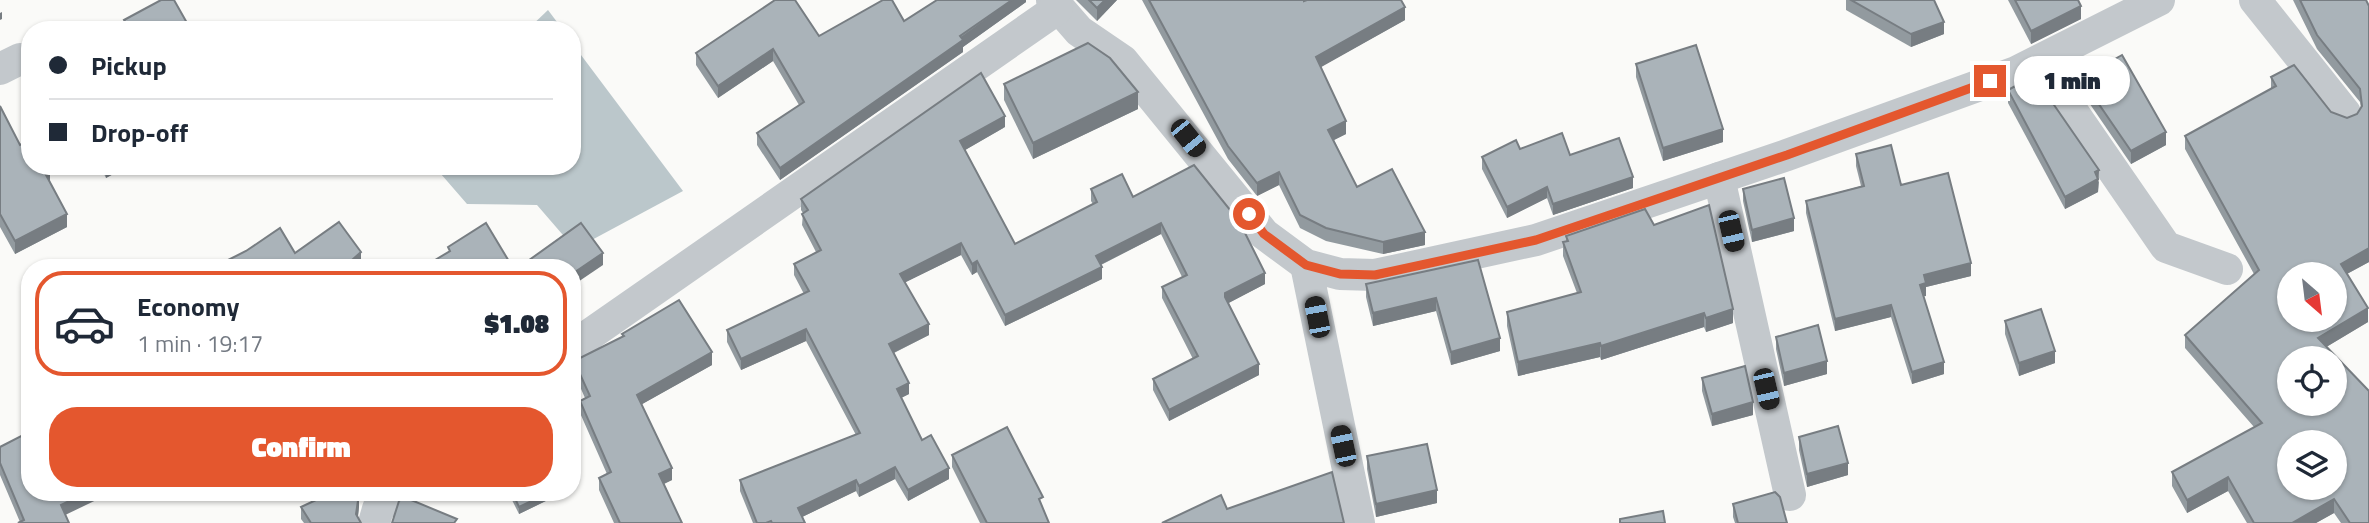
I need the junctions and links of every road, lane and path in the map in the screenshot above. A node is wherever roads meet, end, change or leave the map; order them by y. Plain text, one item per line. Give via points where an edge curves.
1 (2159, 0) edge
2 (2255, 0) edge
3 (1055, 5) edge
4 (2046, 73) dead end
5 (2345, 113) dead end
6 (1719, 178) junction
7 (1306, 265) junction
8 (2227, 269) dead end
9 (581, 341) edge
10 (1790, 495) dead end
11 (386, 501) edge
12 (374, 523) edge
13 (1359, 523) edge

1 - 6 street via 2015,72
2 - 5 street
3 - 7 street via 1079,31 1124,61 1264,234
3 - 9 street
4 - 8 street via 2166,247
6 - 7 street via 1536,240 1388,272 1340,274
6 - 10 street
7 - 13 street
11 - 12 street

